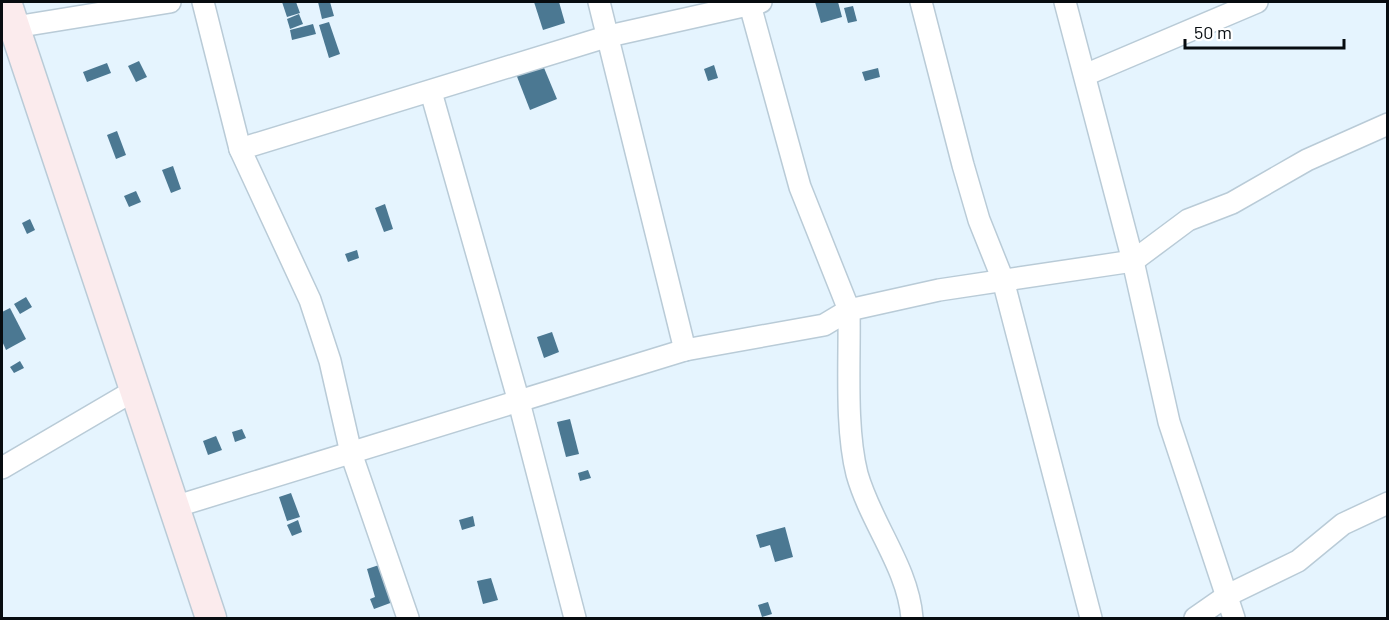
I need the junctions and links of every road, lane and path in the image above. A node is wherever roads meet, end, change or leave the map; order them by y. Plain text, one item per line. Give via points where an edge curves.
1 (170, 2) edge
2 (203, 2) edge
3 (599, 2) edge
4 (921, 2) edge
5 (1065, 2) edge
6 (1257, 2) edge
7 (756, 3) edge
8 (11, 27) edge
9 (609, 36) junction
10 (1085, 75) junction
11 (431, 92) junction
12 (1388, 124) edge
13 (240, 150) junction
14 (1132, 261) junction
15 (1003, 280) junction
16 (849, 310) junction
17 (686, 350) junction
18 (135, 390) junction
19 (519, 402) junction
20 (351, 453) junction
21 (2, 468) edge
22 (1388, 503) edge
23 (174, 507) junction
24 (1228, 596) junction
25 (211, 618) edge
26 (408, 618) edge
27 (575, 618) edge
28 (912, 618) edge
29 (1091, 618) edge
30 (1195, 618) edge
31 (1234, 618) edge

1 - 8 street
2 - 13 street
3 - 9 street
4 - 15 street via 969,187
5 - 10 street
6 - 10 street
7 - 9 street
7 - 16 street via 800,186
8 - 18 street
9 - 11 street
9 - 17 street
10 - 14 street
11 - 13 street
11 - 19 street
12 - 14 street via 1188,220
13 - 20 street via 310,300 330,361
14 - 15 street
14 - 24 street via 1169,422
15 - 16 street
15 - 29 street
16 - 17 street via 824,325
16 - 28 street via 852,445 857,472 868,509 911,602
17 - 19 street
18 - 21 street
18 - 23 street
19 - 20 street
19 - 27 street
20 - 23 street
20 - 26 street
22 - 24 street via 1343,524 1298,561
23 - 25 street
24 - 30 street
24 - 31 street

